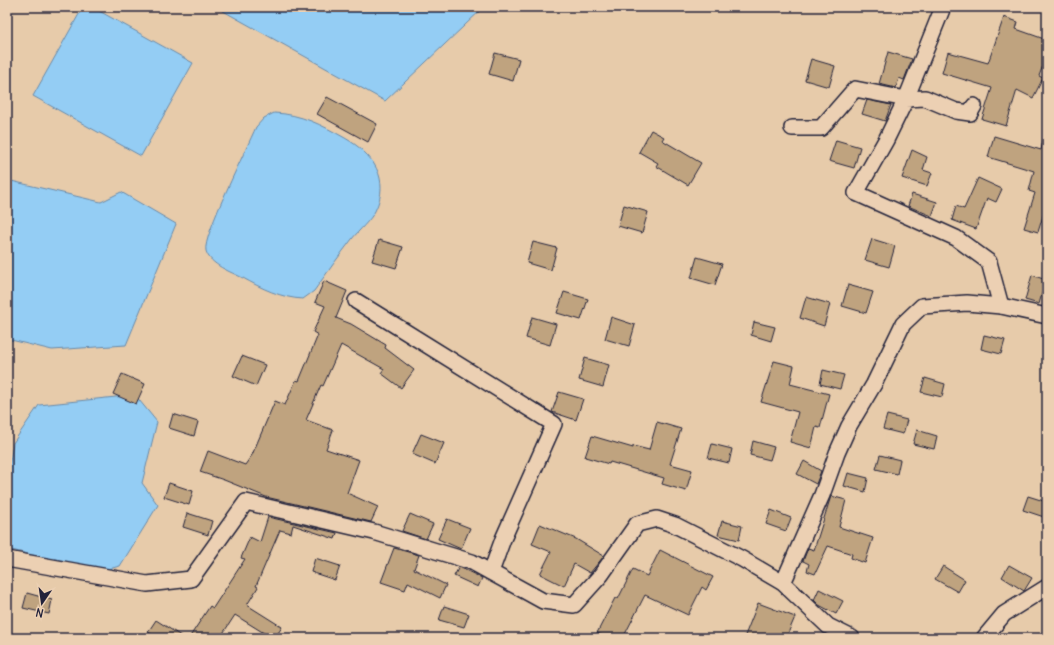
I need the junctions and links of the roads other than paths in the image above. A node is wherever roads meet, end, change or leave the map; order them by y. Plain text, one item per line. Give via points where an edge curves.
1 (943, 7) edge
2 (906, 99) junction
3 (974, 106) dead end
4 (792, 128) dead end
5 (356, 301) dead end
6 (1001, 306) junction
7 (1047, 316) edge
8 (7, 560) edge
9 (491, 572) junction
10 (783, 583) junction
11 (1047, 587) edge
12 (826, 632) edge
13 (852, 638) edge
14 (984, 638) edge

1 - 2 street
2 - 3 street via 925,98 970,114
2 - 4 street via 855,89 821,128
2 - 6 street via 856,193 956,238 989,262
5 - 9 street via 554,424
6 - 7 street
6 - 10 street via 967,303 922,306 903,324 874,384 849,426
8 - 9 street via 147,584 191,579 246,502 374,532 472,562
9 - 10 street via 543,601 574,605 601,575 637,524 657,519 675,525
10 - 12 street
11 - 14 street via 1004,614
12 - 13 street

